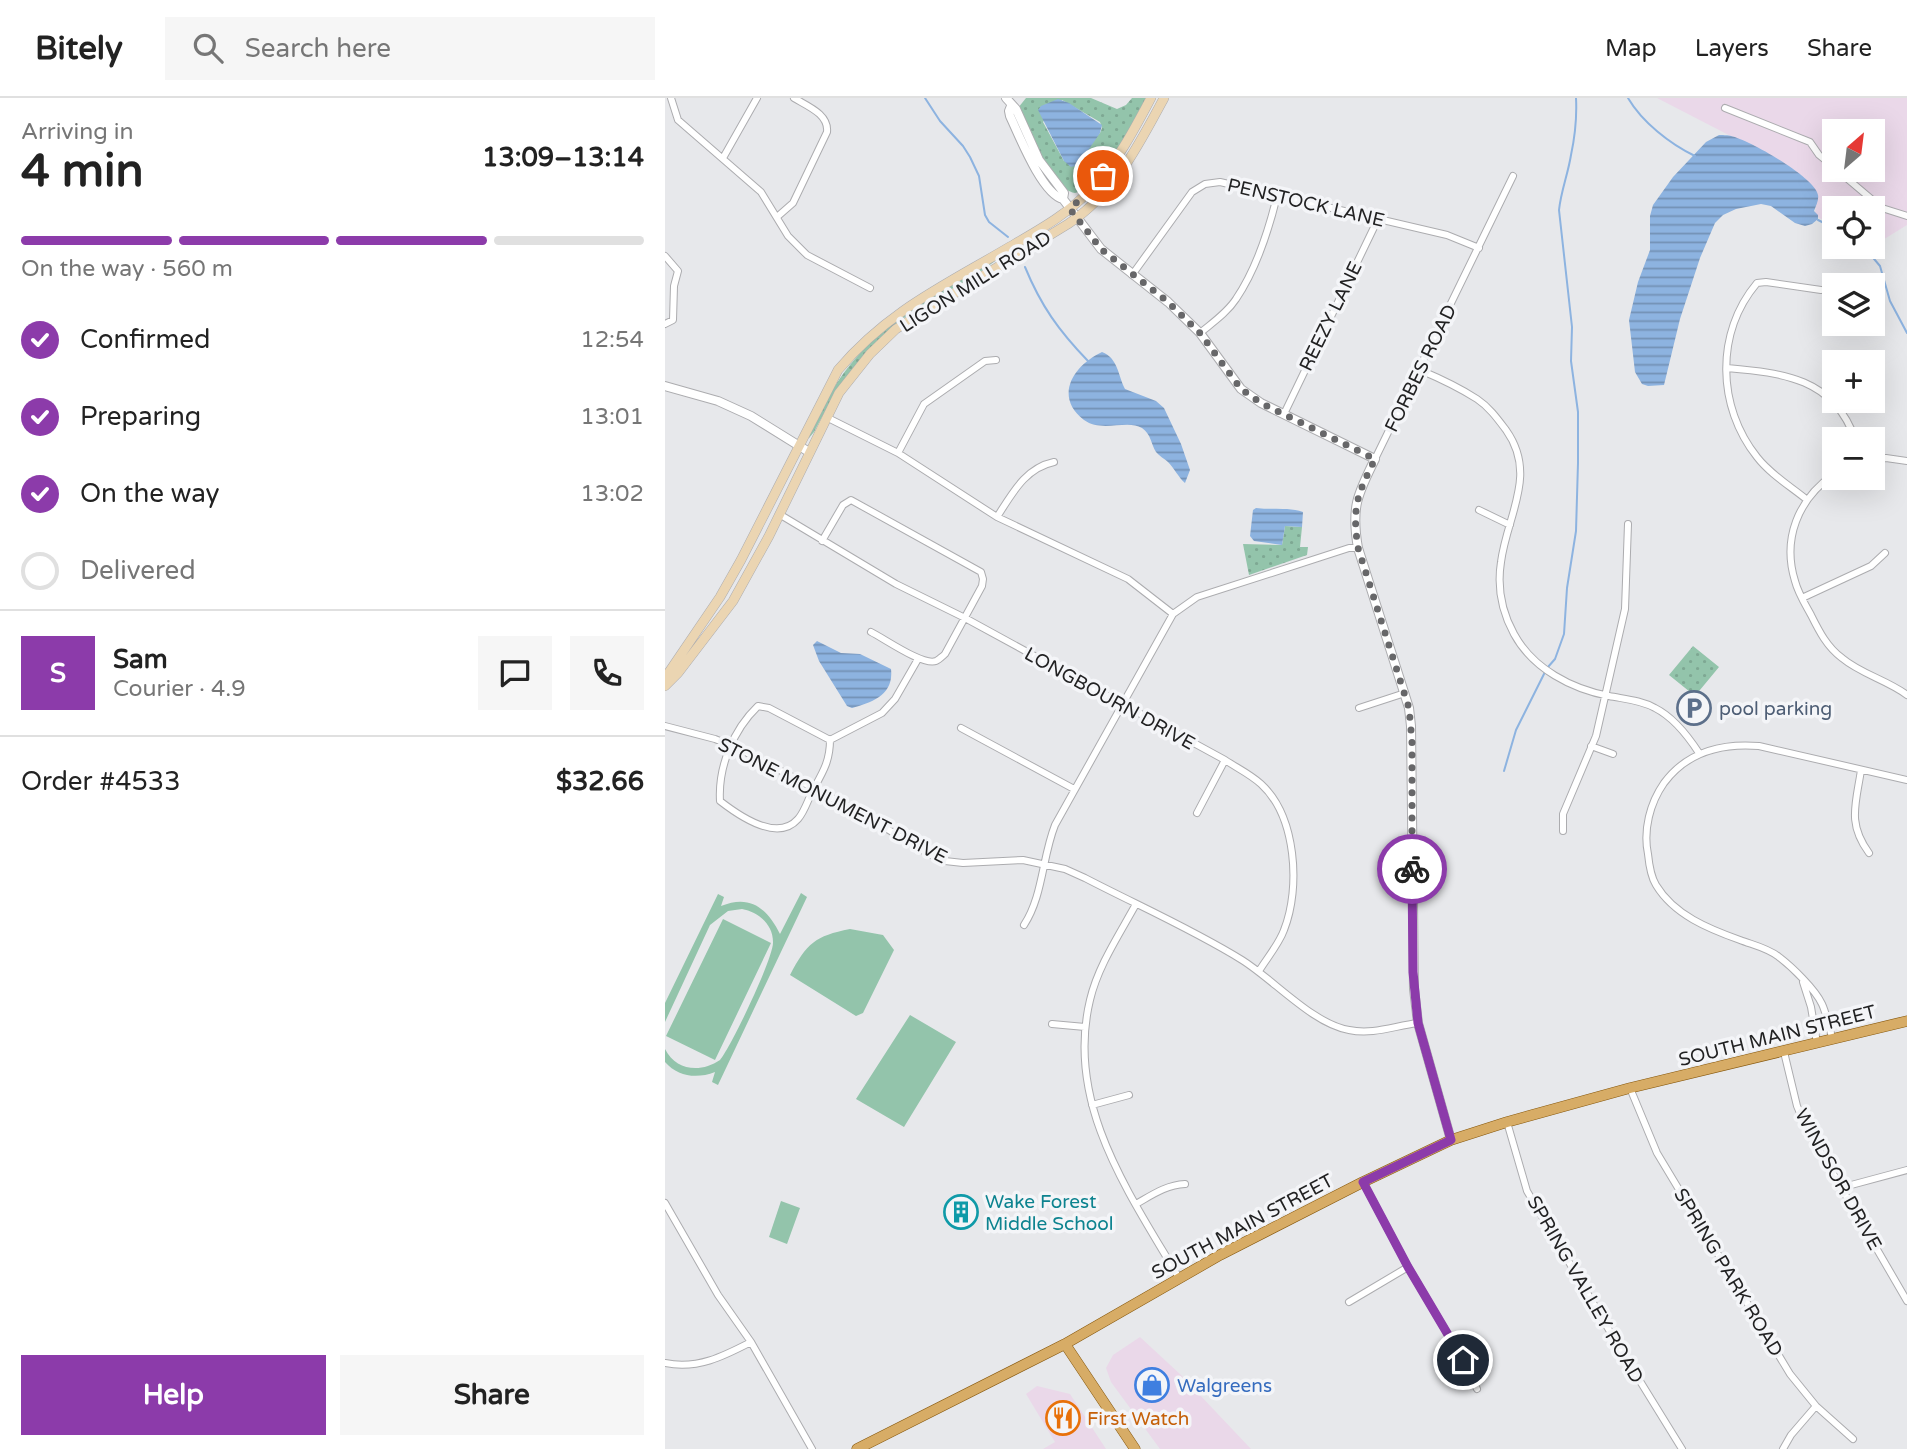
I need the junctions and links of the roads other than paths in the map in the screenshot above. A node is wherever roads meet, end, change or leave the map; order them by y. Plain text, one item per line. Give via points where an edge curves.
1 (671, 98) edge
2 (757, 98) edge
3 (794, 98) edge
4 (1151, 98) edge
5 (1164, 98) edge
6 (1009, 102) edge
7 (1725, 108) dead end
8 (723, 158) junction
9 (1822, 158) edge
10 (1513, 176) dead end
11 (1851, 182) edge
12 (1277, 196) junction
13 (1073, 213) junction
14 (1907, 216) edge
15 (777, 217) junction
16 (1378, 219) junction
17 (1479, 248) junction
18 (665, 256) edge
19 (1132, 275) junction
20 (870, 288) dead end
21 (1821, 290) dead end
22 (665, 324) edge
23 (1200, 333) junction
24 (996, 360) dead end
25 (1727, 368) junction
26 (1420, 370) junction
27 (665, 386) edge
28 (1284, 414) junction
29 (827, 418) junction
30 (1850, 427) edge
31 (798, 445) junction
32 (809, 452) junction
33 (898, 453) junction
34 (1375, 459) junction
35 (1885, 460) edge
36 (1907, 461) edge
37 (1054, 462) dead end
38 (1822, 482) edge
39 (1806, 499) junction
40 (1479, 510) dead end
41 (779, 514) junction
42 (997, 517) junction
43 (1628, 524) dead end
44 (1510, 525) junction
45 (822, 541) junction
46 (1358, 548) junction
47 (1885, 553) dead end
48 (1803, 598) junction
49 (1173, 614) junction
50 (965, 618) junction
51 (871, 632) dead end
52 (918, 659) junction
53 (665, 678) edge
54 (665, 686) edge
55 (1405, 693) junction
56 (1606, 695) junction
57 (1907, 695) edge
58 (1122, 704) junction
59 (1359, 708) dead end
60 (665, 726) edge
61 (961, 728) dead end
62 (830, 740) junction
63 (732, 745) junction
64 (1591, 746) junction
65 (1699, 753) junction
66 (1613, 754) dead end
67 (1225, 761) junction
68 (1861, 770) junction
69 (1907, 780) edge
70 (815, 788) junction
71 (1074, 789) junction
72 (1197, 813) dead end
73 (1563, 831) dead end
74 (1869, 853) dead end
75 (1043, 863) junction
76 (1136, 904) junction
77 (1024, 925) dead end
78 (1259, 971) junction
79 (1803, 980) junction
80 (1907, 1021) edge
81 (1418, 1023) junction
82 (1052, 1024) dead end
83 (1085, 1027) junction
84 (1833, 1040) junction
85 (1818, 1044) junction
86 (1784, 1052) junction
87 (1630, 1088) junction
88 (1129, 1095) dead end
89 (1092, 1105) junction
90 (1507, 1122) junction
91 (1451, 1140) junction
92 (1907, 1170) edge
93 (1363, 1182) junction
94 (1185, 1184) dead end
95 (1840, 1188) junction
96 (665, 1203) edge
97 (1136, 1204) junction
98 (1408, 1267) junction
99 (1179, 1278) junction
100 (1907, 1301) edge
101 (1349, 1302) dead end
102 (751, 1342) junction
103 (1065, 1344) junction
104 (665, 1363) edge
105 (1477, 1389) dead end
106 (1816, 1406) junction
107 (1853, 1439) dead end
108 (812, 1449) edge
109 (857, 1449) edge
110 (1135, 1449) edge
111 (1682, 1449) edge
112 (1783, 1449) edge

1 - 8 street via 678,120
2 - 8 street
3 - 15 street via 821,115 827,132 793,203
4 - 13 main road, LIGON MILL ROAD via 1114,163
5 - 13 main road, LIGON MILL ROAD via 1125,168 1106,191
6 - 13 street via 1010,116 1027,154
7 - 9 street via 1811,142
8 - 15 street via 761,192
10 - 17 street, FORBES ROAD
11 - 14 street via 1882,208
12 - 16 street, PENSTOCK LANE
12 - 19 street, PENSTOCK LANE via 1220,182 1205,184 1192,192
12 - 23 street via 1267,235 1237,298
13 - 19 street via 1101,249
13 - 29 main road, LIGON MILL ROAD via 896,329 839,393
13 - 31 main road, LIGON MILL ROAD via 915,301 881,326 838,370
15 - 20 street via 807,255
16 - 17 street, PENSTOCK LANE via 1447,235
16 - 28 street, REEZY LANE
17 - 26 street, FORBES ROAD
18 - 22 street via 678,271 673,320
19 - 23 street
21 - 25 street via 1758,284 1731,332
23 - 28 street via 1241,389
24 - 33 street via 985,361 925,404
25 - 30 street via 1783,374 1806,383 1839,408
25 - 39 street via 1729,401 1748,444 1766,466
26 - 34 street, FORBES ROAD
26 - 44 street via 1476,399 1511,438 1520,461 1521,481
27 - 31 street via 718,401
28 - 34 street
29 - 32 main road, LIGON MILL ROAD
29 - 33 street
31 - 32 street
31 - 53 main road, LIGON MILL ROAD via 726,587
32 - 41 main road, LIGON MILL ROAD
33 - 42 street
34 - 46 street, FORBES ROAD via 1355,507
35 - 36 street
37 - 42 street via 1031,471
38 - 39 street
39 - 48 street via 1790,549 1795,583
40 - 44 street
41 - 45 street, LONGBOURN DRIVE
41 - 54 main road, LIGON MILL ROAD via 733,601
42 - 49 street via 1128,579
43 - 56 street via 1625,609
44 - 56 street via 1500,586 1503,610 1515,636 1549,672 1575,687
45 - 50 street, LONGBOURN DRIVE
45 - 50 street via 843,505 851,500 981,572 982,586
46 - 49 street via 1197,597
46 - 55 street, FORBES ROAD
47 - 48 street via 1871,566
48 - 57 street via 1821,635 1836,653
49 - 58 street
50 - 52 street via 937,661
50 - 58 street, LONGBOURN DRIVE
51 - 52 street
52 - 62 street via 882,713
55 - 59 street
55 - 81 street, FORBES ROAD via 1411,726 1412,956
56 - 64 street
56 - 65 street via 1657,708
58 - 67 street, LONGBOURN DRIVE
58 - 71 street
60 - 63 street, STONE MONUMENT DRIVE
61 - 71 street
62 - 63 street via 758,706
62 - 70 street via 829,758
63 - 70 street, STONE MONUMENT DRIVE
63 - 70 street via 722,772 720,801 752,822 774,828 792,824
64 - 66 street
64 - 73 street via 1563,814
65 - 68 street via 1736,744 1759,746
65 - 79 street via 1667,780 1655,798 1646,840 1655,885 1695,921 1776,954
67 - 72 street
67 - 78 street, LONGBOURN DRIVE via 1262,785 1285,817 1289,834 1289,917
68 - 69 street
68 - 74 street via 1854,821 1857,836
70 - 75 street, STONE MONUMENT DRIVE via 945,860
71 - 75 street via 1055,825
75 - 76 street, STONE MONUMENT DRIVE
75 - 77 street via 1033,911
76 - 78 street, STONE MONUMENT DRIVE
76 - 83 street via 1097,978
78 - 81 street, STONE MONUMENT DRIVE via 1331,1025 1363,1032
79 - 84 street via 1822,1003
79 - 85 street
80 - 84 main road, SOUTH MAIN STREET
81 - 91 street, FORBES ROAD
82 - 83 street
83 - 89 street
84 - 85 main road, SOUTH MAIN STREET
85 - 86 main road, SOUTH MAIN STREET
86 - 87 main road, SOUTH MAIN STREET
86 - 95 street, WINDSOR DRIVE via 1797,1106
87 - 90 main road, SOUTH MAIN STREET
87 - 106 street, SPRING PARK ROAD via 1657,1153 1790,1374
88 - 89 street
89 - 97 street via 1105,1146
90 - 91 main road, SOUTH MAIN STREET
90 - 111 street, SPRING VALLEY ROAD via 1527,1191
91 - 93 main road, SOUTH MAIN STREET
92 - 95 street
93 - 98 street
93 - 99 main road, SOUTH MAIN STREET
94 - 97 street via 1163,1188
95 - 100 street, WINDSOR DRIVE
96 - 102 street
97 - 99 street
98 - 101 street
98 - 105 street
99 - 103 main road, SOUTH MAIN STREET
102 - 104 street via 712,1361
102 - 108 street
103 - 109 main road, SOUTH MAIN STREET
103 - 110 main road
106 - 107 street, SPRING PARK ROAD
106 - 112 street

